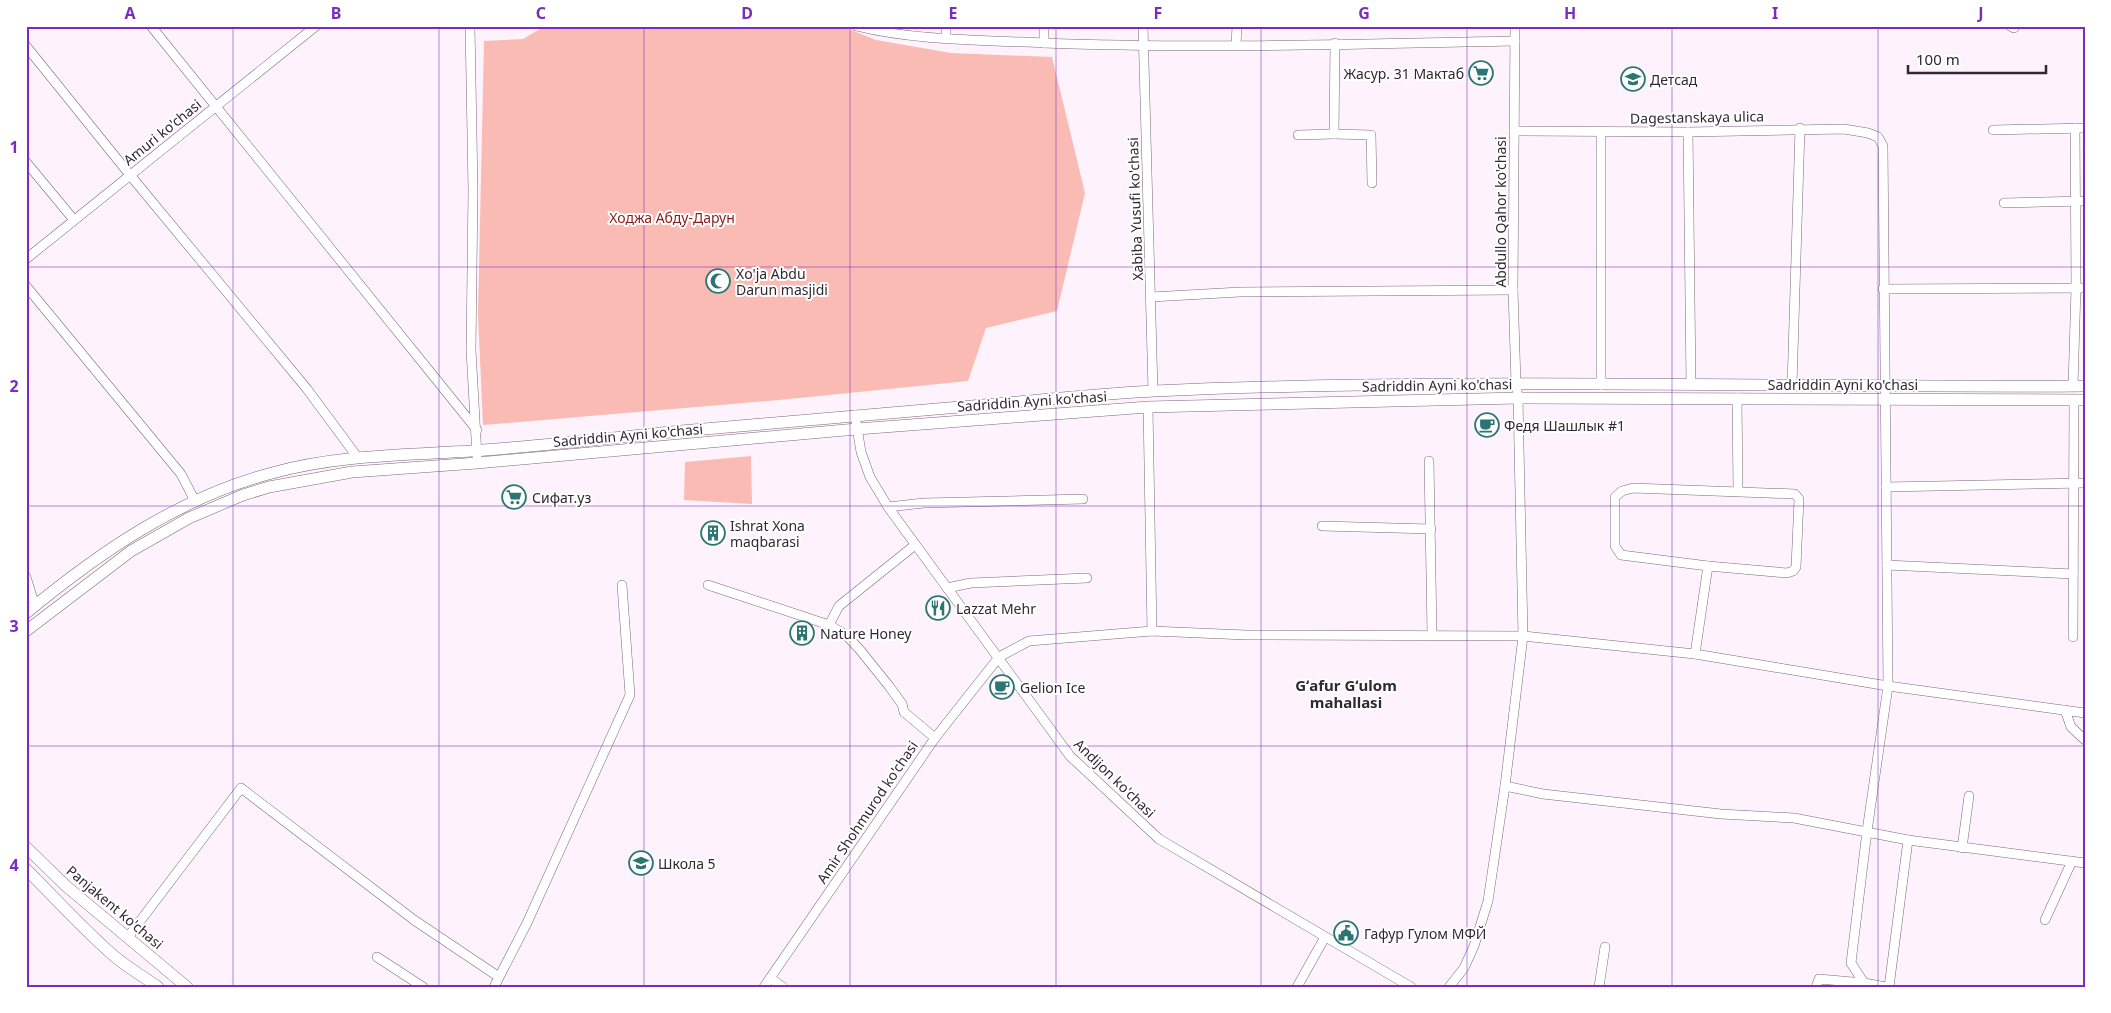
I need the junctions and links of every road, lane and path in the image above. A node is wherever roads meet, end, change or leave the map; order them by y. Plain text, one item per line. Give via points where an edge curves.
1 (151, 26) edge
2 (316, 26) edge
3 (470, 26) edge
4 (856, 26) edge
5 (946, 26) edge
6 (1044, 26) edge
7 (1143, 26) edge
8 (1237, 26) edge
9 (1515, 26) edge
10 (2010, 26) edge
11 (2016, 26) edge
12 (946, 39) junction
13 (1515, 42) junction
14 (1044, 43) junction
15 (1335, 44) junction
16 (1236, 45) junction
17 (26, 46) edge
18 (1143, 47) junction
19 (215, 107) junction
20 (1800, 128) junction
21 (2075, 128) junction
22 (2085, 128) edge
23 (1514, 130) junction
24 (1993, 130) dead end
25 (1601, 132) junction
26 (1688, 132) junction
27 (1334, 134) junction
28 (1298, 135) dead end
29 (26, 162) edge
30 (130, 175) junction
31 (1372, 183) dead end
32 (2080, 201) edge
33 (2004, 203) dead end
34 (74, 220) junction
35 (26, 259) edge
36 (26, 286) edge
37 (2080, 288) edge
38 (1883, 289) junction
39 (1513, 290) junction
40 (1151, 297) junction
41 (1516, 383) junction
42 (1692, 383) junction
43 (1601, 385) junction
44 (1792, 386) junction
45 (1885, 386) junction
46 (2079, 386) edge
47 (1153, 391) junction
48 (1518, 398) junction
49 (1737, 398) junction
50 (1885, 400) junction
51 (2079, 400) edge
52 (1148, 407) junction
53 (855, 415) junction
54 (857, 429) junction
55 (477, 430) junction
56 (477, 450) junction
57 (358, 458) junction
58 (1429, 461) dead end
59 (477, 464) junction
60 (2085, 483) edge
61 (2073, 484) junction
62 (1886, 487) junction
63 (1738, 490) junction
64 (1083, 499) dead end
65 (195, 501) junction
66 (888, 507) junction
67 (1322, 526) dead end
68 (1431, 529) junction
69 (915, 545) junction
70 (1887, 565) junction
71 (1708, 566) junction
72 (2073, 574) junction
73 (26, 577) edge
74 (1087, 578) dead end
75 (622, 585) dead end
76 (708, 585) dead end
77 (947, 588) junction
78 (31, 609) edge
79 (828, 625) junction
80 (26, 631) edge
81 (1152, 631) junction
82 (1432, 634) junction
83 (1523, 636) junction
84 (2073, 637) dead end
85 (1695, 654) junction
86 (999, 657) junction
87 (1888, 686) junction
88 (2065, 710) junction
89 (2085, 713) edge
90 (934, 738) junction
91 (2085, 740) edge
92 (1505, 786) junction
93 (1969, 796) dead end
94 (1867, 831) junction
95 (1908, 840) junction
96 (26, 847) edge
97 (1962, 848) junction
98 (2072, 861) junction
99 (2085, 863) edge
100 (26, 870) edge
101 (94, 909) junction
102 (2045, 920) dead end
103 (80, 925) junction
104 (128, 937) junction
105 (1325, 937) junction
106 (1605, 947) dead end
107 (376, 957) dead end
108 (499, 978) junction
109 (770, 978) junction
110 (1864, 983) junction
111 (158, 987) edge
112 (187, 987) edge
113 (424, 987) edge
114 (494, 987) edge
115 (764, 987) edge
116 (783, 987) edge
117 (1297, 987) edge
118 (1411, 987) edge
119 (1449, 987) edge
120 (1600, 987) edge
121 (1816, 987) edge
122 (1886, 987) edge

1 - 19 street
2 - 19 street, Amuri ko'chasi
3 - 55 street via 471,350
4 - 12 street
5 - 12 street
6 - 14 street
7 - 18 street, Xabiba Yusufi ko'chasi
8 - 16 street
9 - 13 street, Abdullo Qahor ko'chasi
10 - 11 street
12 - 14 street
13 - 15 street
13 - 23 street, Abdullo Qahor ko'chasi
14 - 18 street
15 - 16 street
15 - 27 street
16 - 18 street
17 - 30 street
18 - 40 street, Xabiba Yusufi ko'chasi
19 - 30 street, Amuri ko'chasi
19 - 55 street
20 - 26 street, Dagestanskaya ulica
20 - 38 street, Dagestanskaya ulica via 1868,132 1878,137 1883,146
20 - 44 street
21 - 22 street
21 - 24 street
21 - 32 street
23 - 25 street, Dagestanskaya ulica
23 - 39 street, Abdullo Qahor ko'chasi
25 - 26 street, Dagestanskaya ulica
25 - 43 street
26 - 42 street
27 - 28 street
27 - 31 street via 1371,135
29 - 34 street
30 - 34 street, Amuri ko'chasi
30 - 57 street via 307,389
32 - 33 street
32 - 37 street
34 - 35 street, Amuri ko'chasi
36 - 65 street via 181,474
37 - 38 street
37 - 46 street
38 - 45 street
39 - 40 street via 1240,292
39 - 41 street, Abdullo Qahor ko'chasi
40 - 47 street, Xabiba Yusufi ko'chasi
41 - 43 main road, Sadriddin Ayni ko'chasi
41 - 47 main road, Sadriddin Ayni ko'chasi
41 - 48 street, Abdullo Qahor ko'chasi
42 - 43 main road, Sadriddin Ayni ko'chasi
42 - 44 main road, Sadriddin Ayni ko'chasi
44 - 45 main road, Sadriddin Ayni ko'chasi
45 - 46 main road, Sadriddin Ayni ko'chasi
45 - 50 street
46 - 51 main road
47 - 53 main road, Sadriddin Ayni ko'chasi
48 - 49 main road, Sadriddin Ayni ko'chasi
48 - 52 main road, Sadriddin Ayni ko'chasi
48 - 83 street, Abdullo Qahor ko'chasi
49 - 50 main road, Sadriddin Ayni ko'chasi
49 - 63 street
50 - 51 main road, Sadriddin Ayni ko'chasi
50 - 62 street
51 - 61 street
52 - 54 main road, Sadriddin Ayni ko'chasi
52 - 81 street
53 - 54 street, Andijon ko'chasi
53 - 56 main road, Sadriddin Ayni ko'chasi
54 - 59 main road, Sadriddin Ayni ko'chasi
54 - 66 street, Andijon ko'chasi via 870,477
55 - 56 street
56 - 57 main road, Sadriddin Ayni ko'chasi
56 - 59 street
57 - 65 main road, Sadriddin Ayni ko'chasi via 271,473
58 - 68 street
59 - 80 main road, Sadriddin Ayni ko'chasi via 352,472 297,480 243,495 189,518 131,551
60 - 61 street
61 - 62 street
61 - 72 street
62 - 70 street
63 - 71 street via 1788,492 1799,499 1796,567 1787,573
63 - 71 street via 1633,488 1615,497 1615,546 1621,555
64 - 66 street via 924,503
65 - 78 main road, Sadriddin Ayni ko'chasi via 133,533
66 - 69 street, Andijon ko'chasi
67 - 68 street
68 - 82 street
69 - 77 street, Andijon ko'chasi
69 - 79 street via 839,606
70 - 72 street
70 - 87 street
71 - 85 street
72 - 84 street
73 - 78 street
74 - 77 street via 971,583
75 - 108 street via 630,695
76 - 79 street
77 - 86 street, Andijon ko'chasi
79 - 90 street via 846,635 889,686 904,712
81 - 82 street via 1246,635
81 - 86 street via 1029,641
82 - 83 street
83 - 85 street
83 - 92 street, Abdullo Qahor ko'chasi
85 - 87 street
86 - 90 street, Amir Shohmurod ko'chasi
86 - 105 street, Andijon ko'chasi via 1070,756 1159,839
87 - 88 street
87 - 94 street
88 - 89 street
88 - 91 street via 2071,727
90 - 109 street, Amir Shohmurod ko'chasi
92 - 94 street via 1721,814 1794,818
92 - 119 street, Abdullo Qahor ko'chasi via 1488,901 1474,946 1464,968
93 - 97 street
94 - 95 street
94 - 110 street via 1851,963
95 - 97 street
95 - 122 street
96 - 101 main road, Panjakent ko'chasi
97 - 98 street
98 - 99 street
98 - 102 street
100 - 103 main road
101 - 103 main road
101 - 104 main road, Panjakent ko'chasi
103 - 111 main road via 116,958
104 - 108 street via 241,788 414,920
104 - 112 main road, Panjakent ko'chasi
105 - 117 street
105 - 118 street, Andijon ko'chasi
106 - 120 street
107 - 113 street
108 - 114 street
109 - 115 street, Amir Shohmurod ko'chasi
109 - 116 street
110 - 121 street via 1819,978
110 - 122 street

